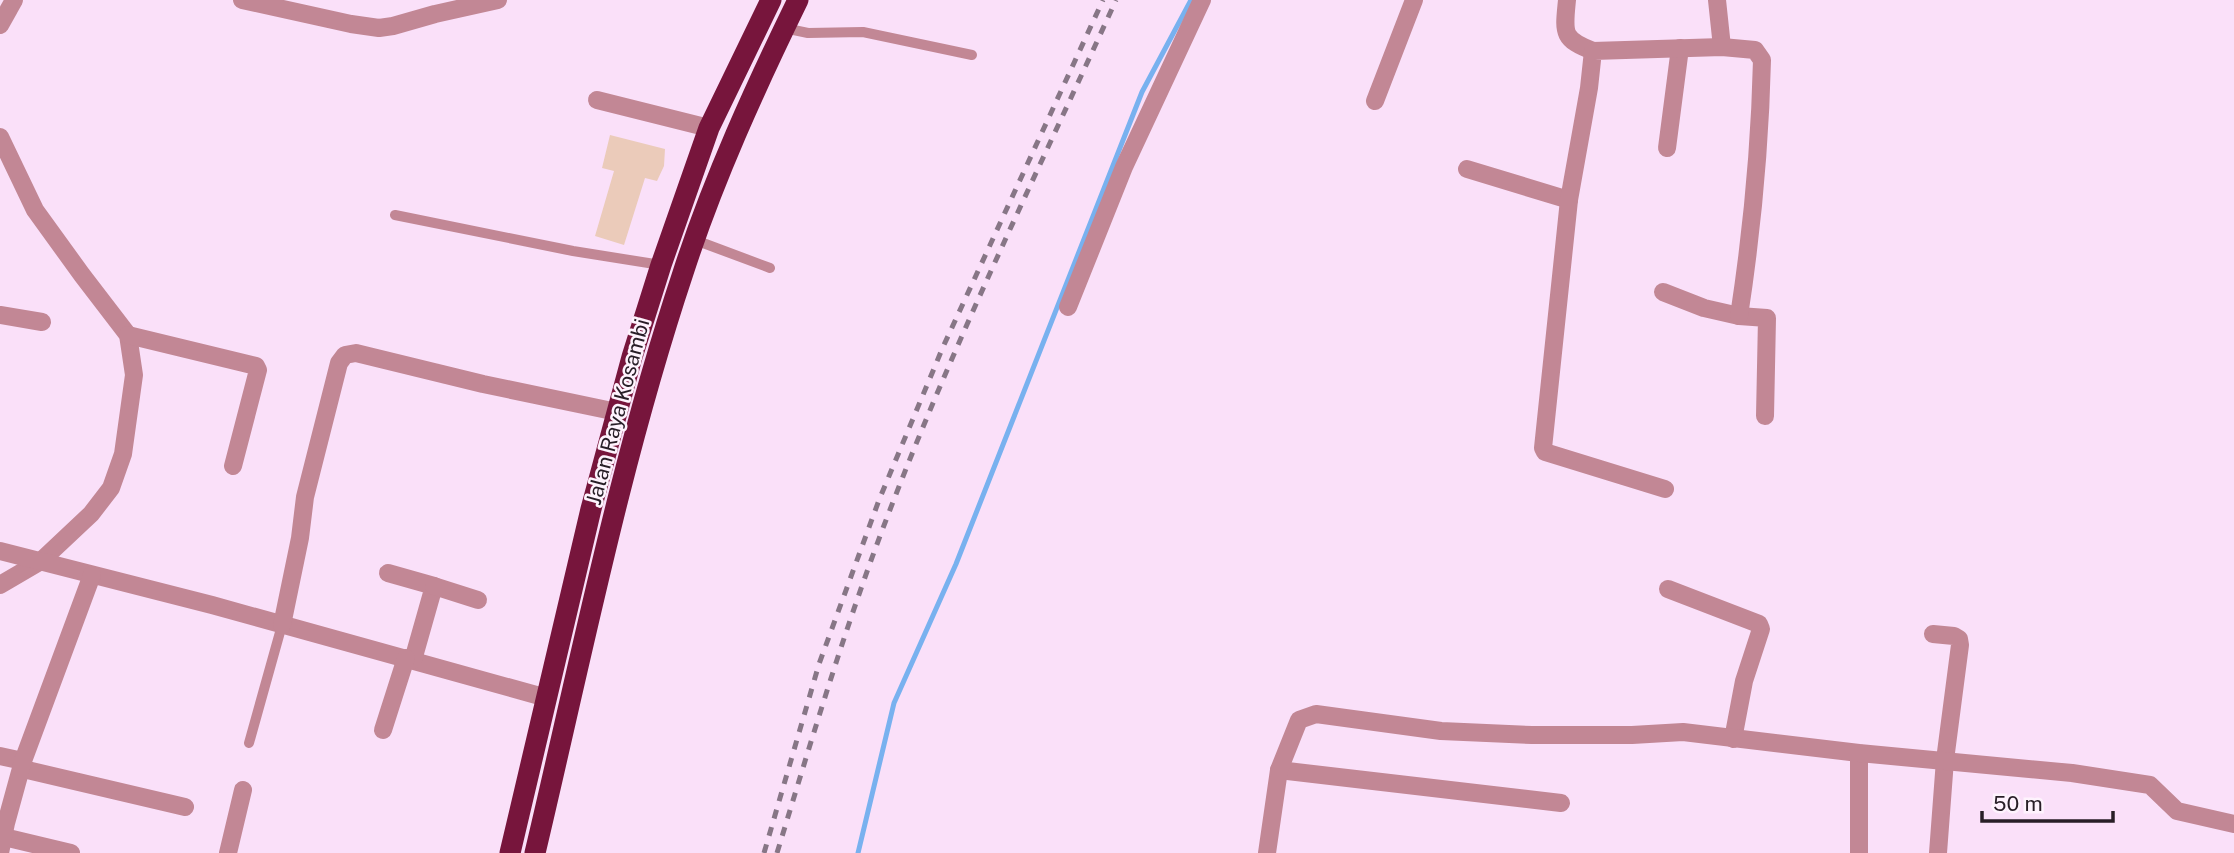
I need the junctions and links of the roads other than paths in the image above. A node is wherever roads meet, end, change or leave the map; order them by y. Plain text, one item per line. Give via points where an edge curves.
1 (14, 0) edge
2 (242, 0) edge
3 (498, 0) edge
4 (771, 0) edge
5 (797, 0) edge
6 (1202, 0) edge
7 (1414, 0) edge
8 (1567, 0) edge
9 (1717, 0) edge
10 (436, 7) edge
11 (0, 25) edge
12 (784, 28) junction
13 (1721, 47) junction
14 (1680, 48) junction
15 (1593, 51) junction
16 (972, 55) dead end
17 (597, 100) dead end
18 (1375, 101) dead end
19 (709, 128) junction
20 (0, 137) edge
21 (1667, 148) dead end
22 (1467, 169) dead end
23 (1569, 200) junction
24 (395, 215) dead end
25 (695, 240) junction
26 (661, 265) junction
27 (770, 268) dead end
28 (1663, 292) dead end
29 (1068, 307) dead end
30 (0, 315) edge
31 (1740, 316) junction
32 (42, 322) dead end
33 (128, 335) junction
34 (617, 412) junction
35 (1765, 416) dead end
36 (233, 466) dead end
37 (1665, 489) dead end
38 (0, 551) edge
39 (41, 561) junction
40 (388, 573) dead end
41 (92, 575) junction
42 (0, 585) edge
43 (434, 586) junction
44 (1668, 589) dead end
45 (478, 600) dead end
46 (282, 625) junction
47 (1933, 634) dead end
48 (409, 659) junction
49 (547, 698) junction
50 (383, 730) dead end
51 (1733, 739) junction
52 (249, 743) dead end
53 (1859, 752) junction
54 (0, 756) edge
55 (1945, 760) junction
56 (23, 765) junction
57 (1279, 770) junction
58 (243, 790) dead end
59 (1561, 803) dead end
60 (185, 807) dead end
61 (2234, 824) edge
62 (3, 834) edge
63 (71, 853) edge
64 (228, 853) edge
65 (510, 853) edge
66 (535, 853) edge
67 (1267, 853) edge
68 (1859, 853) edge
69 (1938, 853) edge

1 - 11 street
2 - 10 street via 366,27 393,26
3 - 10 street
4 - 19 highway, Jalan Raya Kosambi
5 - 12 highway, Jalan Raya Kosambi
6 - 29 street via 1124,167
7 - 18 street
8 - 15 street via 1569,38
9 - 13 street
12 - 16 lane via 808,33 863,32
12 - 25 highway, Jalan Raya Kosambi
13 - 14 street
13 - 31 street via 1755,50 1762,60 1760,141
14 - 15 street
14 - 21 street
15 - 23 street
17 - 19 street
19 - 26 highway, Jalan Raya Kosambi
20 - 33 street via 36,210
22 - 23 street
23 - 37 street via 1544,450
24 - 26 lane
25 - 27 lane
25 - 66 highway, Jalan Raya Kosambi via 655,363 614,516
26 - 34 highway, Jalan Raya Kosambi
28 - 31 street
30 - 32 street
31 - 35 street via 1769,321
33 - 36 street via 256,366
33 - 39 street via 134,375 117,474 91,514
34 - 46 street via 356,353 345,355 339,363 305,497
34 - 49 highway, Jalan Raya Kosambi
38 - 39 street
39 - 41 street
39 - 42 street
40 - 43 street
41 - 46 street
41 - 56 street
43 - 45 street
43 - 48 street
44 - 51 street via 1759,624
46 - 48 street
46 - 52 lane
47 - 55 street via 1954,636 1960,645
48 - 49 street
48 - 50 street
49 - 65 highway, Jalan Raya Kosambi
51 - 53 street
51 - 57 street via 1683,732 1544,735 1441,731 1316,714 1299,720
53 - 55 street
53 - 68 street
54 - 56 street
55 - 61 street via 2150,785 2177,811
55 - 69 street
56 - 60 street
56 - 62 street
57 - 59 street
57 - 67 street
58 - 64 street
62 - 63 street

